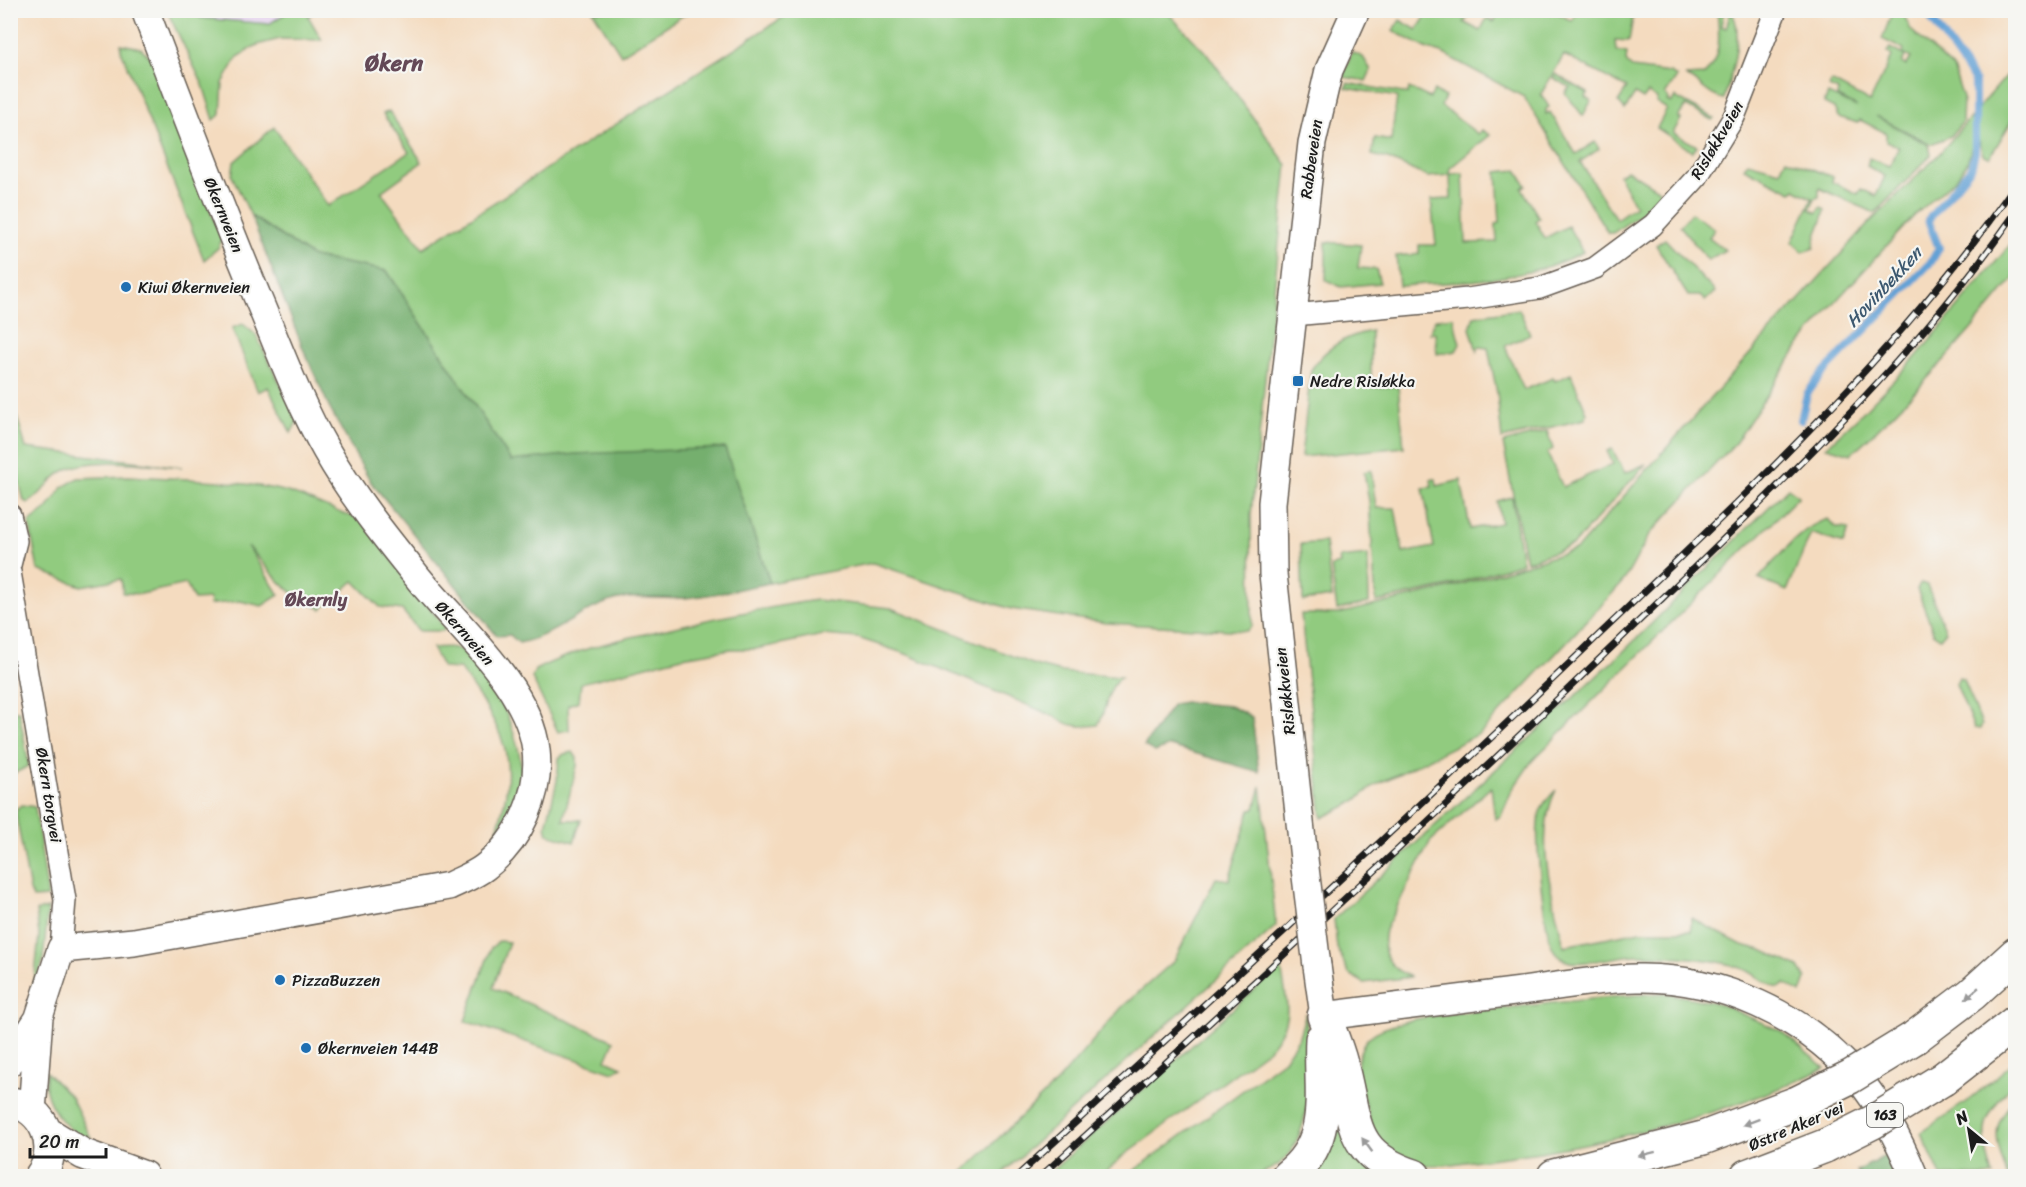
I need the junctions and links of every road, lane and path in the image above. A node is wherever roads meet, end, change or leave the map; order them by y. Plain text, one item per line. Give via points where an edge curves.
1 (145, 10) edge
2 (1356, 10) edge
3 (1773, 12) edge
4 (1293, 315) junction
5 (10, 515) edge
6 (10, 565) edge
7 (10, 572) edge
8 (61, 949) junction
9 (2016, 954) edge
10 (2016, 983) edge
11 (1324, 1016) junction
12 (39, 1017) junction
13 (2016, 1022) edge
14 (1928, 1058) junction
15 (10, 1062) edge
16 (30, 1115) edge
17 (1811, 1124) junction
18 (40, 1176) edge
19 (143, 1176) edge
20 (1288, 1176) edge
21 (1414, 1176) edge
22 (1554, 1176) edge
23 (1650, 1176) edge
24 (1747, 1176) edge
25 (1914, 1176) edge

1 - 8 street, Økernveien via 243,263 308,416 385,536 512,692 532,731 536,774 525,819 513,838 484,868 449,886 134,942
2 - 4 street, Rabbeveien via 1329,70 1317,115
3 - 4 street, Risløkkveien via 1734,117 1697,177 1653,225 1595,268 1540,288 1468,299
4 - 11 street, Risløkkveien, bridge via 1275,469 1272,541
5 - 6 street via 16,541
7 - 8 street, Økern torgvei via 65,900
8 - 12 street, Økern torgvei
9 -> 14 highway, 163 via 1972,994
10 - 14 highway, Østre Aker vei / 163
11 - 20 highway via 1320,1132 1315,1147
21 -> 11 highway via 1377,1158 1355,1127 1341,1065
11 - 25 street via 1637,978 1705,984 1735,993 1787,1019 1839,1059 1880,1110
12 - 15 street, Økern torgvei
12 - 16 street, Økern torgvei
13 - 14 highway, Østre Aker vei / 163
14 - 17 highway, 163, bridge via 1850,1077
14 - 17 highway, Østre Aker vei / 163, bridge via 1874,1122
16 - 18 main road via 50,1146 49,1160
16 - 19 main road via 83,1154
17 -> 22 highway, 163 via 1703,1138
17 - 23 highway, Østre Aker vei / 163 via 1717,1158
17 - 24 highway, Østre Aker vei / 163

